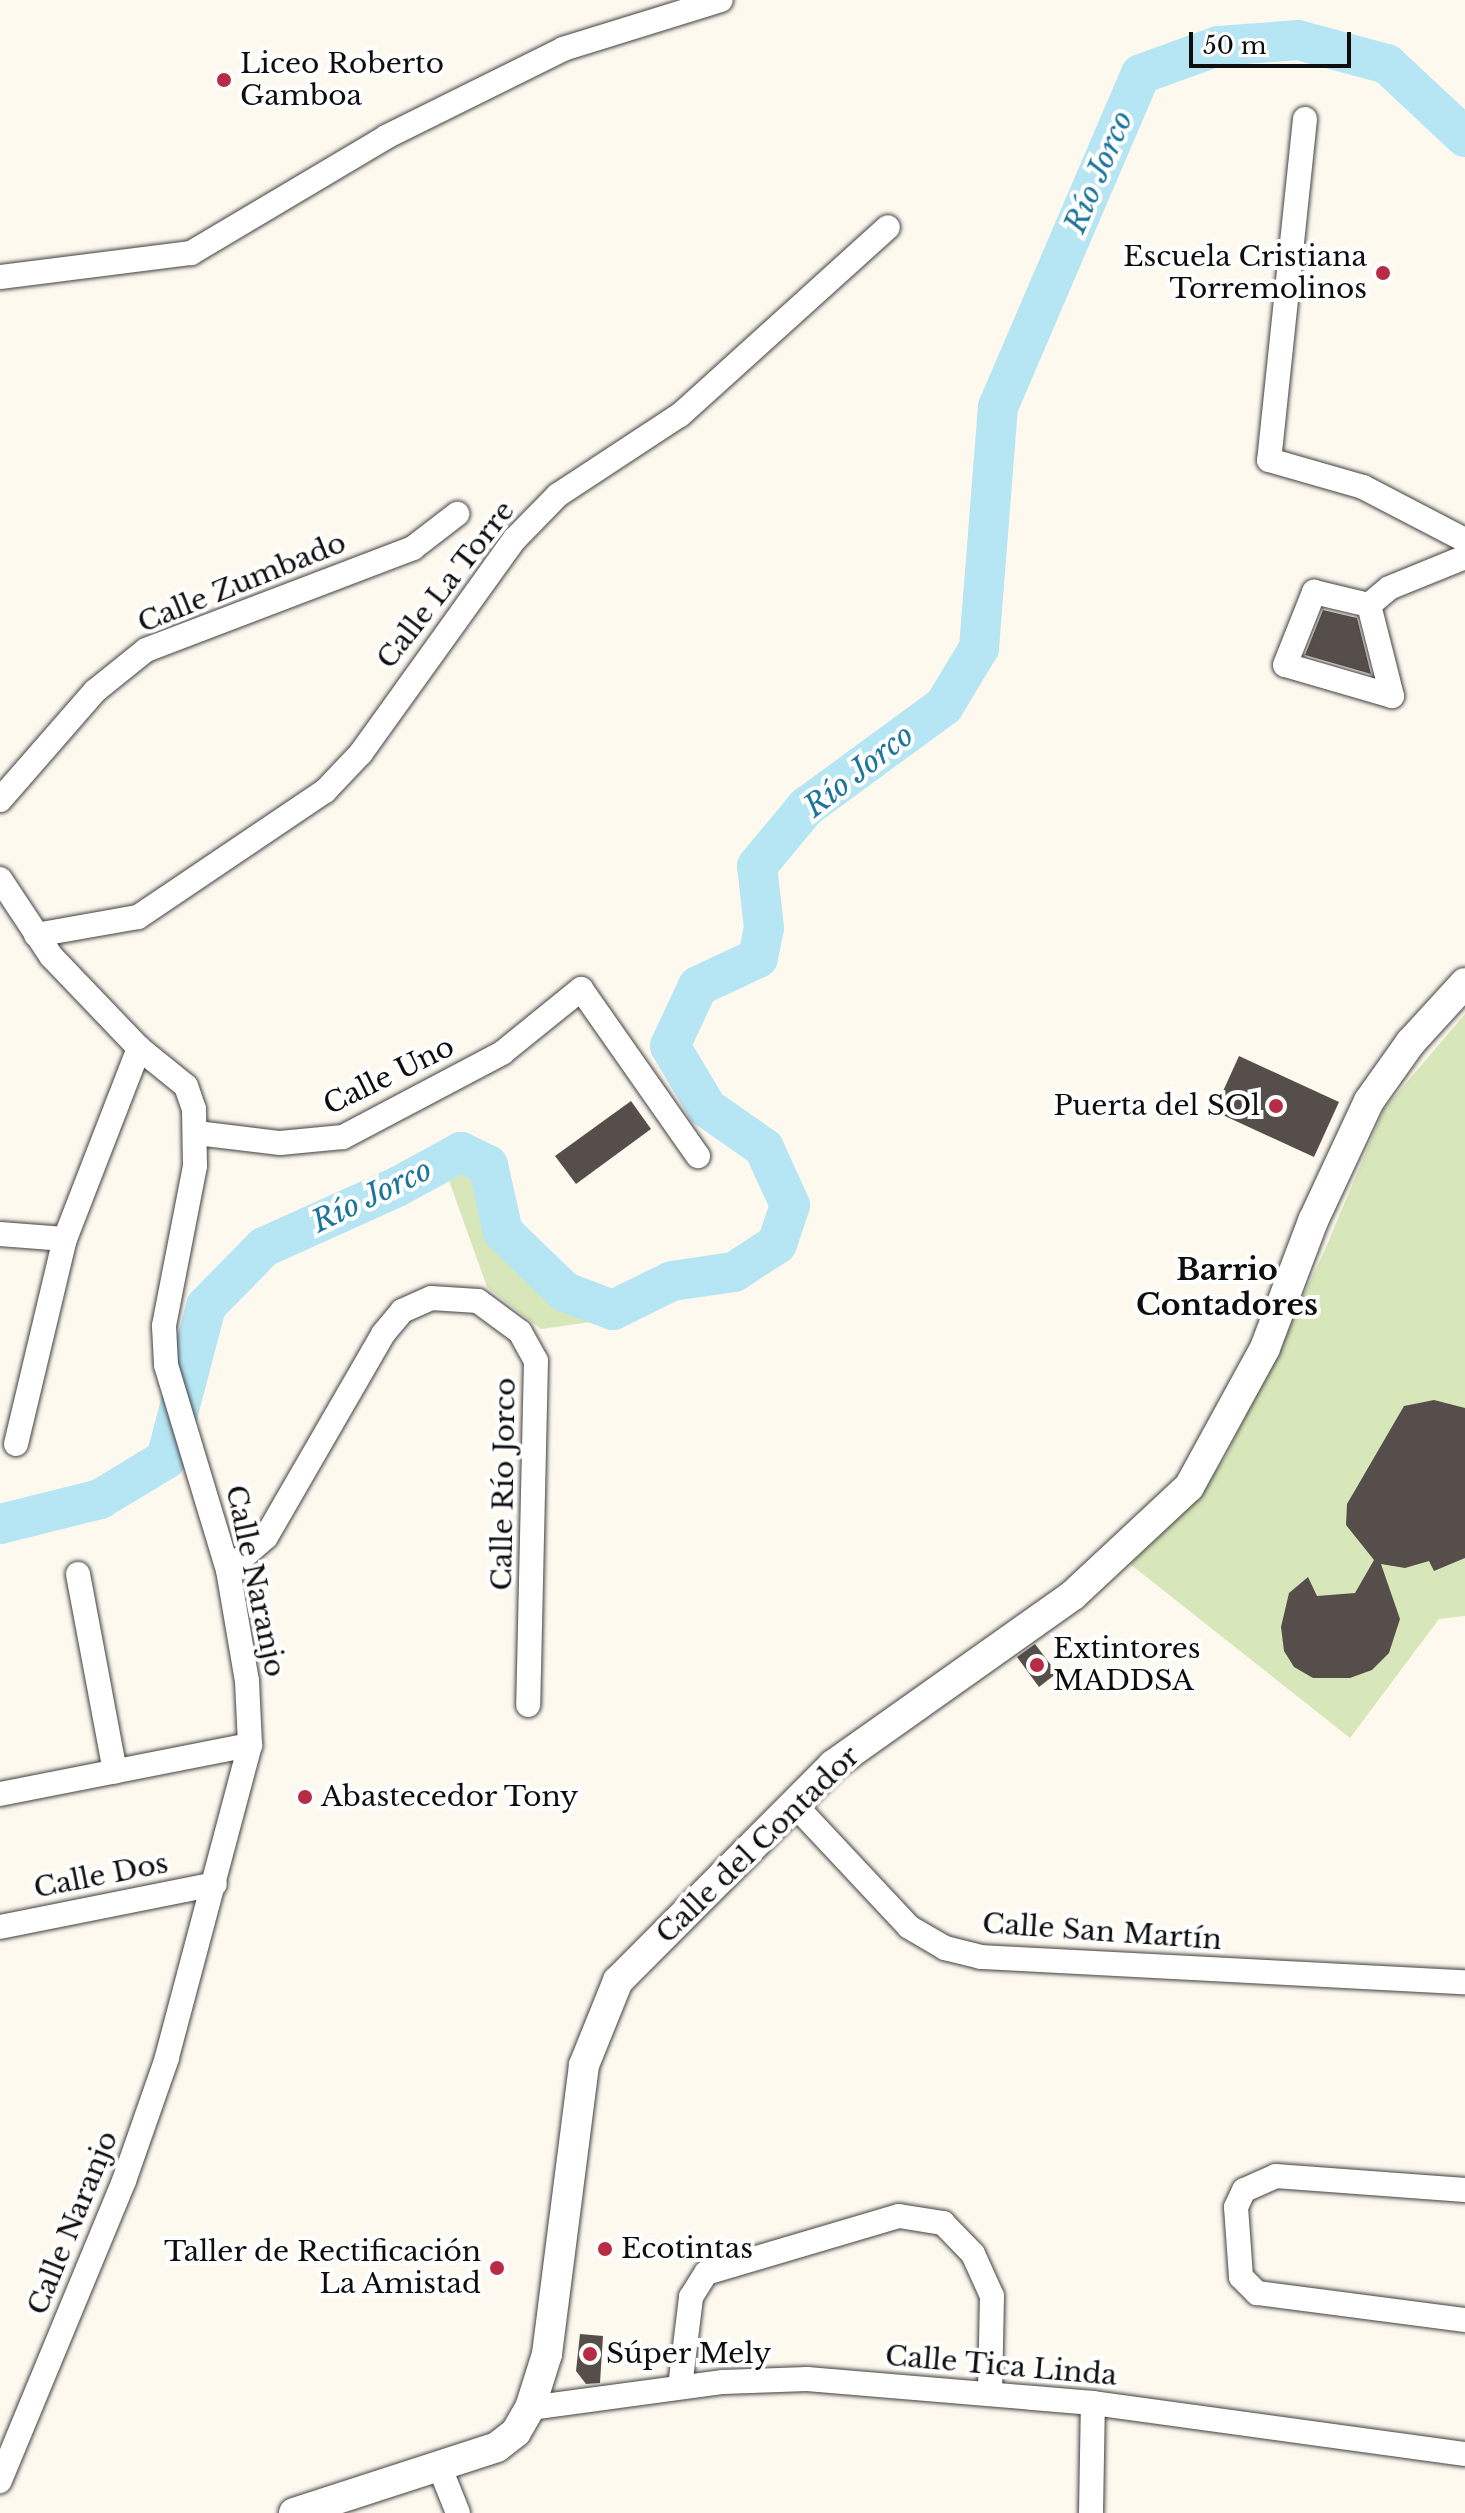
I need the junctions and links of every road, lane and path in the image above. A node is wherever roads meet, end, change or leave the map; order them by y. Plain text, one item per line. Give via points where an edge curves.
1 (721, 0) edge
2 (1305, 119) dead end
3 (888, 227) dead end
4 (0, 277) edge
5 (457, 514) dead end
6 (1465, 540) edge
7 (1465, 557) edge
8 (1369, 605) junction
9 (0, 800) edge
10 (0, 879) edge
11 (36, 935) junction
12 (1465, 983) edge
13 (139, 1048) junction
14 (197, 1133) junction
15 (698, 1156) dead end
16 (0, 1234) edge
17 (65, 1239) junction
18 (16, 1444) dead end
19 (228, 1570) junction
20 (78, 1574) dead end
21 (528, 1705) dead end
22 (250, 1745) junction
23 (115, 1772) junction
24 (0, 1794) edge
25 (794, 1804) junction
26 (215, 1884) junction
27 (0, 1927) edge
28 (1465, 1982) edge
29 (1465, 2190) edge
30 (1465, 2320) edge
31 (680, 2387) junction
32 (990, 2392) junction
33 (1093, 2403) junction
34 (530, 2408) junction
35 (1465, 2454) edge
36 (440, 2468) junction
37 (0, 2481) edge
38 (294, 2513) edge
39 (458, 2513) edge
40 (1091, 2513) edge

1 - 4 street via 563,49 386,137 191,253
2 - 6 street via 1269,460 1363,487
3 - 11 street, Calle La Torre via 680,415 558,495 515,539 361,753 325,791 138,917
5 - 9 street, Calle Zumbado via 413,548 146,650 95,691
7 - 8 street via 1389,588
8 - 8 street via 1392,696 1285,665 1314,592
10 - 11 street, Calle Naranjo
11 - 13 street, Calle Naranjo
12 - 25 street, Calle del Contador via 1411,1042 1369,1101 1313,1221 1265,1348 1189,1487 1073,1595 833,1765
13 - 14 street, Calle Naranjo via 186,1086
13 - 17 street
14 - 15 street, Calle Uno via 280,1143 343,1137 502,1053 581,989
14 - 19 street, Calle Naranjo via 164,1326 166,1365
16 - 17 street
17 - 18 street
19 - 21 street, Calle Río Jorco via 266,1537 383,1334 402,1311 431,1298 478,1301 520,1332 536,1361
19 - 22 street, Calle Naranjo via 247,1681
20 - 23 street
22 - 23 street
22 - 26 street, Calle Naranjo
23 - 24 street
25 - 28 street, Calle San Martín via 909,1927 945,1948 981,1957
25 - 34 street, Calle del Contador via 618,1981 584,2065 547,2354
26 - 27 street, Calle Dos
26 - 37 street, Calle Naranjo via 167,2058 124,2181
29 - 30 street via 1276,2176 1244,2190 1236,2207 1241,2277 1257,2293
31 - 32 street, Calle Tica Linda via 807,2379
31 - 32 street via 691,2297 706,2273 899,2216 925,2217 962,2237 992,2296
31 - 34 street, Calle Tica Linda
32 - 33 street, Calle Tica Linda
33 - 35 street, Calle Tica Linda
33 - 40 street
34 - 36 street, Calle del Contador via 516,2432 497,2447
36 - 38 street, Calle del Contador
36 - 39 street

